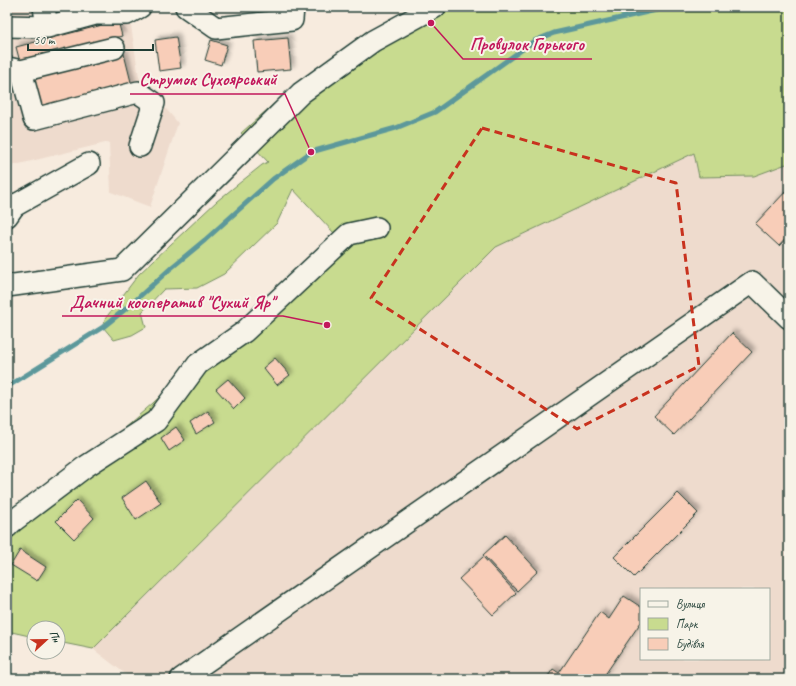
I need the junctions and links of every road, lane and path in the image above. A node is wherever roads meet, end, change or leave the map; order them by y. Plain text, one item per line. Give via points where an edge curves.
1 (140, 7) edge
2 (186, 7) edge
3 (435, 7) edge
4 (94, 11) edge
5 (293, 14) edge
6 (45, 17) edge
7 (7, 26) edge
8 (114, 48) dead end
9 (14, 69) edge
10 (140, 146) dead end
11 (89, 164) dead end
12 (7, 216) edge
13 (377, 228) dead end
14 (7, 286) edge
15 (789, 318) edge
16 (7, 527) edge
17 (181, 679) edge

1 - 4 street via 127,14
2 - 5 street via 216,28
3 - 14 street via 373,41 301,93 122,270
4 - 6 street
6 - 7 street
8 - 9 street
9 - 10 street via 34,119 138,92 154,103
11 - 12 street via 14,206
13 - 16 street via 349,234 244,332 198,364 156,421 85,467
15 - 17 street via 752,282

